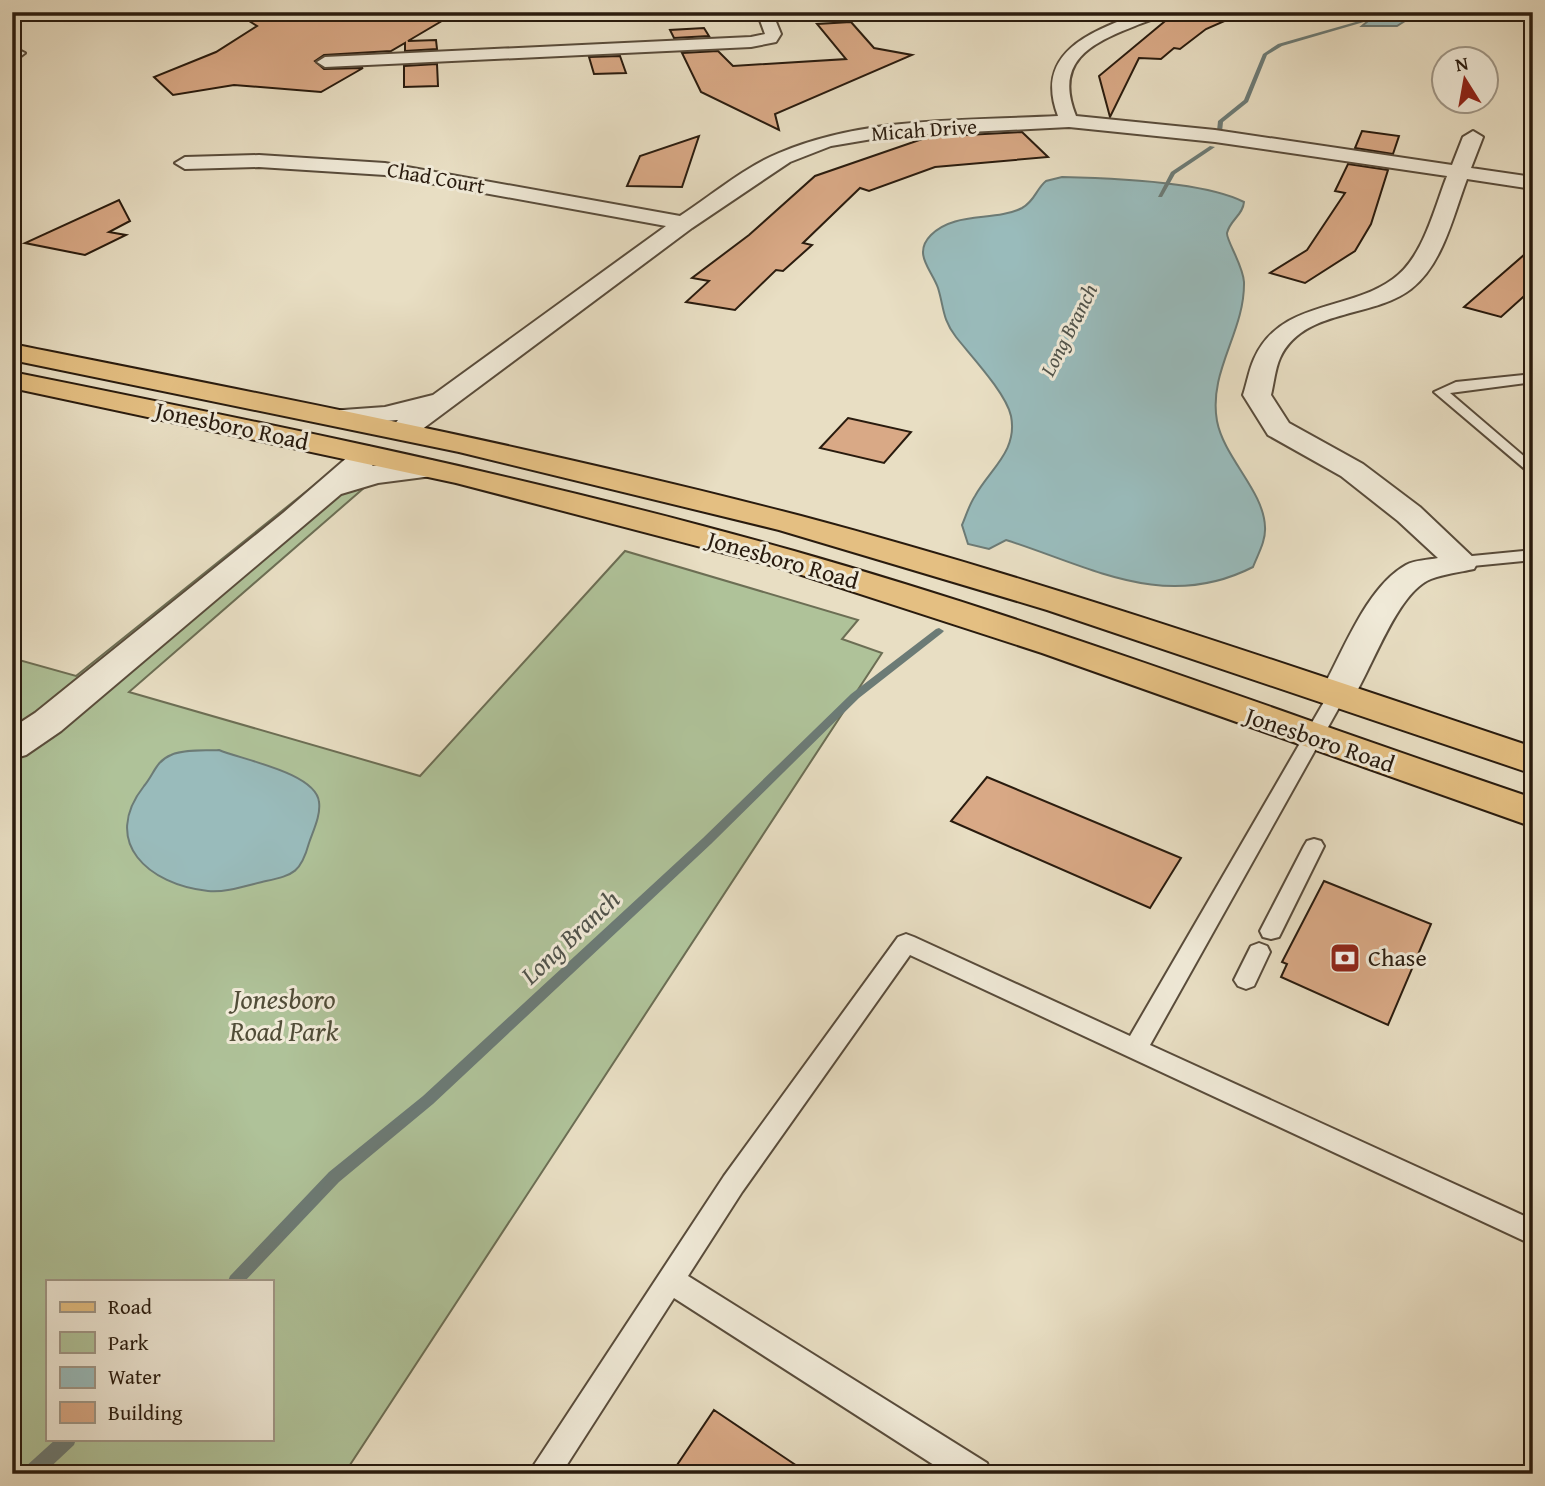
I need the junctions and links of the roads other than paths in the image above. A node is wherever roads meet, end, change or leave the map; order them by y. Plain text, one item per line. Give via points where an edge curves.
1 (764, 12) edge
2 (1157, 12) edge
3 (12, 54) edge
4 (12, 61) edge
5 (325, 62) dead end
6 (1069, 121) junction
7 (1473, 137) dead end
8 (185, 163) dead end
9 (1457, 172) junction
10 (1533, 183) edge
11 (684, 223) junction
12 (12, 352) edge
13 (1533, 377) edge
14 (12, 380) edge
15 (449, 396) junction
16 (339, 417) junction
17 (403, 430) junction
18 (278, 436) junction
19 (484, 449) junction
20 (367, 455) junction
21 (429, 469) junction
22 (1533, 471) edge
23 (328, 489) junction
24 (1533, 555) edge
25 (1462, 562) junction
26 (1337, 695) junction
27 (1312, 737) junction
28 (12, 746) edge
29 (1533, 761) edge
30 (1533, 813) edge
31 (1314, 846) dead end
32 (1271, 931) dead end
33 (1259, 952) dead end
34 (1246, 980) dead end
35 (1135, 1049) junction
36 (1533, 1233) edge
37 (670, 1280) junction
38 (543, 1474) edge
39 (976, 1474) edge

1 - 5 street via 773,34 770,39 751,42
2 - 6 street via 1097,38 1063,69 1059,86
3 - 4 lane via 21,54
6 - 9 street, Micah Drive via 1215,136
6 - 11 street, Micah Drive via 890,130 825,142 783,158
7 - 9 street
8 - 11 street, Chad Court via 324,163 386,169
9 - 10 street, Micah Drive
9 - 25 street via 1454,189 1413,278 1383,298 1325,312 1294,326 1262,365 1257,395 1278,429 1352,470
11 - 15 street, Micah Drive
12 - 16 main road, Jonesboro Road
13 - 22 lane via 1456,386 1441,392
14 - 18 main road, Jonesboro Road
15 - 16 street via 384,415
15 - 17 street, Micah Drive
16 - 17 main road, Jonesboro Road
17 - 18 main road via 352,442
17 - 19 main road, Jonesboro Road
18 - 20 main road, Jonesboro Road
19 - 20 main road via 432,446
19 - 26 main road, Jonesboro Road via 627,481 901,554
20 - 21 main road, Jonesboro Road
20 - 23 street
21 - 23 street via 375,474
21 - 27 main road, Jonesboro Road via 637,518 892,592
23 - 28 street via 48,722
24 - 25 lane
25 - 26 street via 1418,572 1381,606
26 - 27 lane
26 - 29 main road, Jonesboro Road
27 - 30 main road, Jonesboro Road
27 - 35 lane
31 - 32 lane
33 - 34 lane
35 - 36 lane
35 - 37 lane via 906,943
37 - 38 lane
37 - 39 lane

